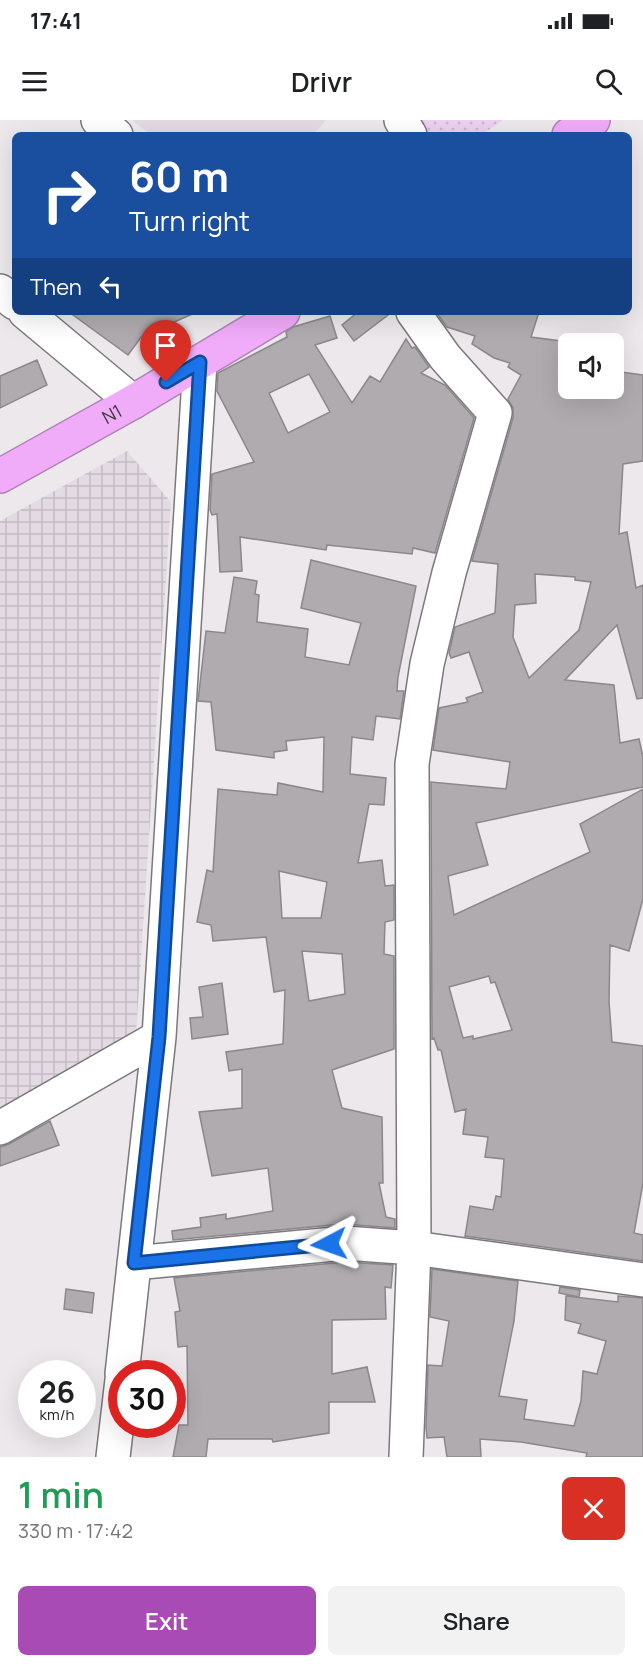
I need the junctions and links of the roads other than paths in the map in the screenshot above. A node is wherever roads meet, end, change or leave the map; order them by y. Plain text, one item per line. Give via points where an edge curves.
1 (98, 120) edge
2 (593, 120) edge
3 (112, 132) edge
4 (574, 132) edge
5 (0, 291) edge
6 (12, 301) edge
7 (29, 315) edge
8 (279, 315) edge
9 (415, 315) edge
10 (200, 362) junction
11 (133, 402) junction
12 (0, 476) edge
13 (159, 1037) junction
14 (0, 1128) edge
15 (414, 1248) junction
16 (134, 1263) junction
17 (643, 1280) edge
18 (124, 1360) edge
19 (115, 1438) edge
20 (113, 1457) edge
21 (406, 1457) edge

1 - 3 street
2 - 4 highway
5 - 6 street
7 - 11 street
8 - 10 highway, N1
9 - 15 street via 445,357 495,413 430,652 412,764
10 - 11 highway, N1
10 - 13 street
11 - 12 highway, N1
13 - 14 street
13 - 16 street
15 - 16 street via 345,1243
15 - 17 street
15 - 21 street
16 - 18 street
19 - 20 street

